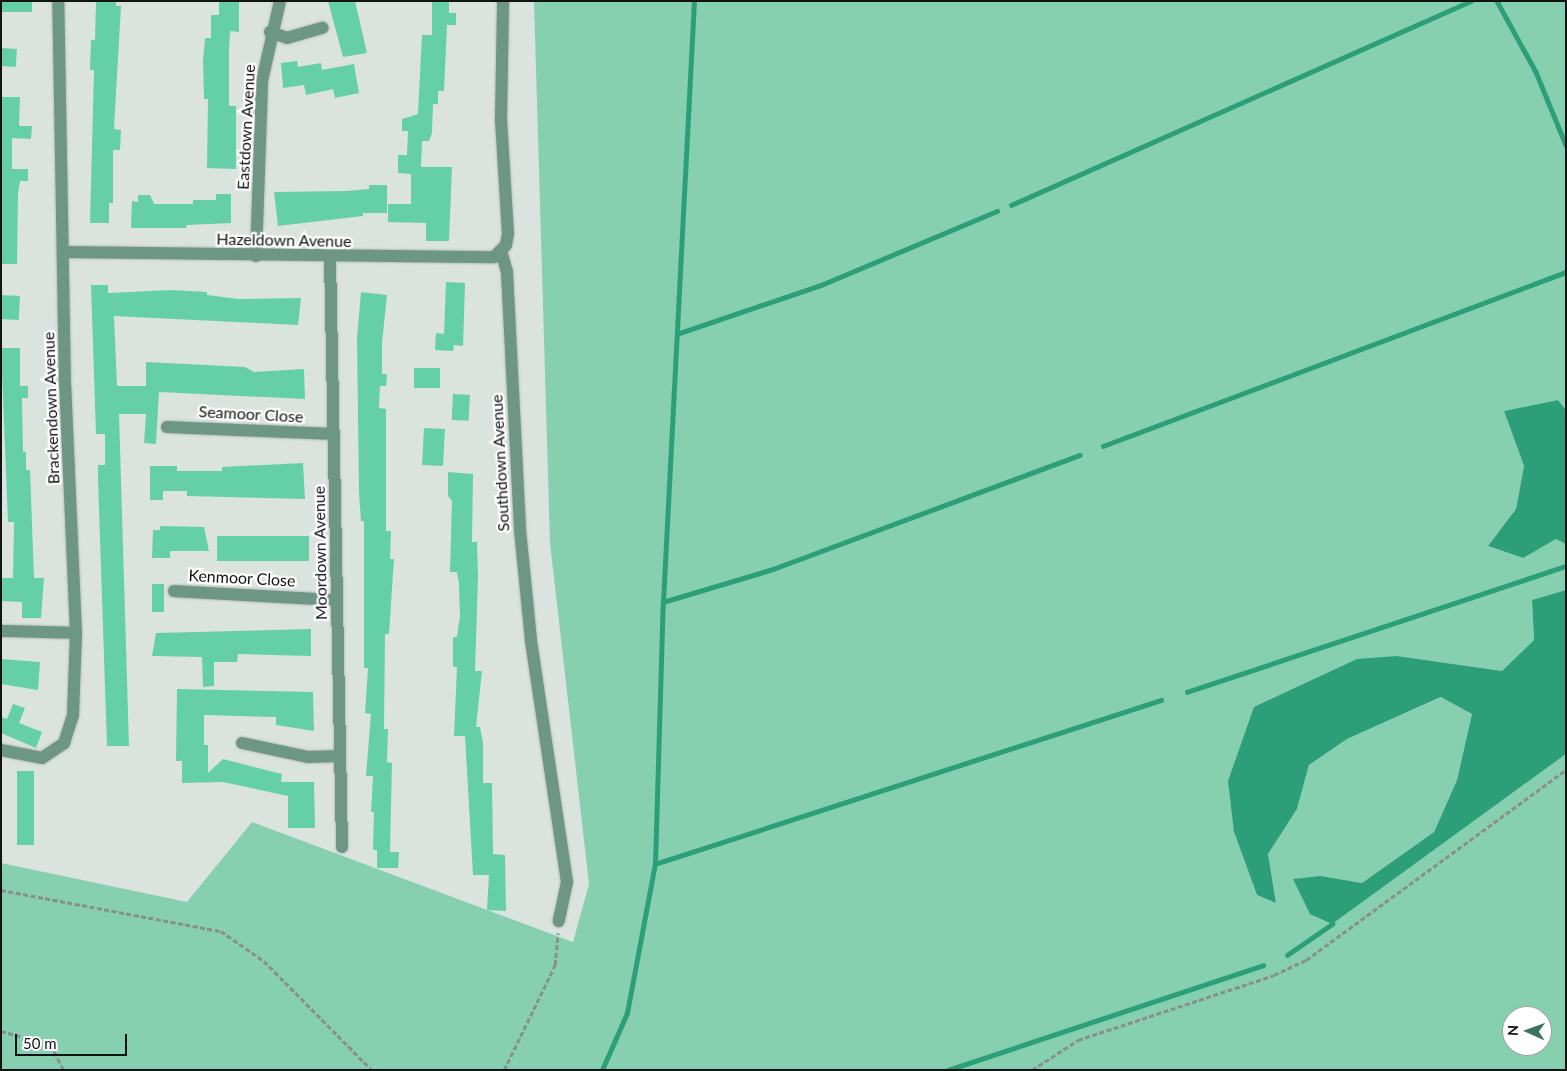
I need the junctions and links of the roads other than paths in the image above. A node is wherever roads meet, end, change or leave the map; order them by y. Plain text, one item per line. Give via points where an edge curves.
1 (58, 1) edge
2 (280, 1) edge
3 (503, 1) edge
4 (323, 28) dead end
5 (270, 32) junction
6 (501, 251) junction
7 (64, 252) junction
8 (256, 256) junction
9 (330, 258) junction
10 (167, 427) dead end
11 (334, 434) junction
12 (174, 591) dead end
13 (338, 600) junction
14 (1, 631) edge
15 (76, 633) junction
16 (242, 743) dead end
17 (1, 750) edge
18 (340, 756) junction
19 (342, 847) dead end
20 (559, 921) road end

1 - 7 street, Brackendown Avenue
2 - 5 street, Eastdown Avenue
3 - 6 street, Southdown Avenue via 501,120 508,234
4 - 5 street via 287,38
5 - 8 street, Eastdown Avenue via 262,81
6 - 9 street, Hazeldown Avenue via 488,259
6 - 20 street, Southdown Avenue via 507,272 520,530 531,640 567,882
7 - 8 street, Hazeldown Avenue
7 - 15 street, Brackendown Avenue
8 - 9 street, Hazeldown Avenue
9 - 11 street, Moordown Avenue
10 - 11 street, Seamoor Close
11 - 13 street, Moordown Avenue
12 - 13 street, Kenmoor Close
13 - 18 street, Moordown Avenue
14 - 15 street
15 - 17 street, Brackendown Avenue via 73,715 64,743 42,758
16 - 18 street via 308,757
18 - 19 street, Moordown Avenue

